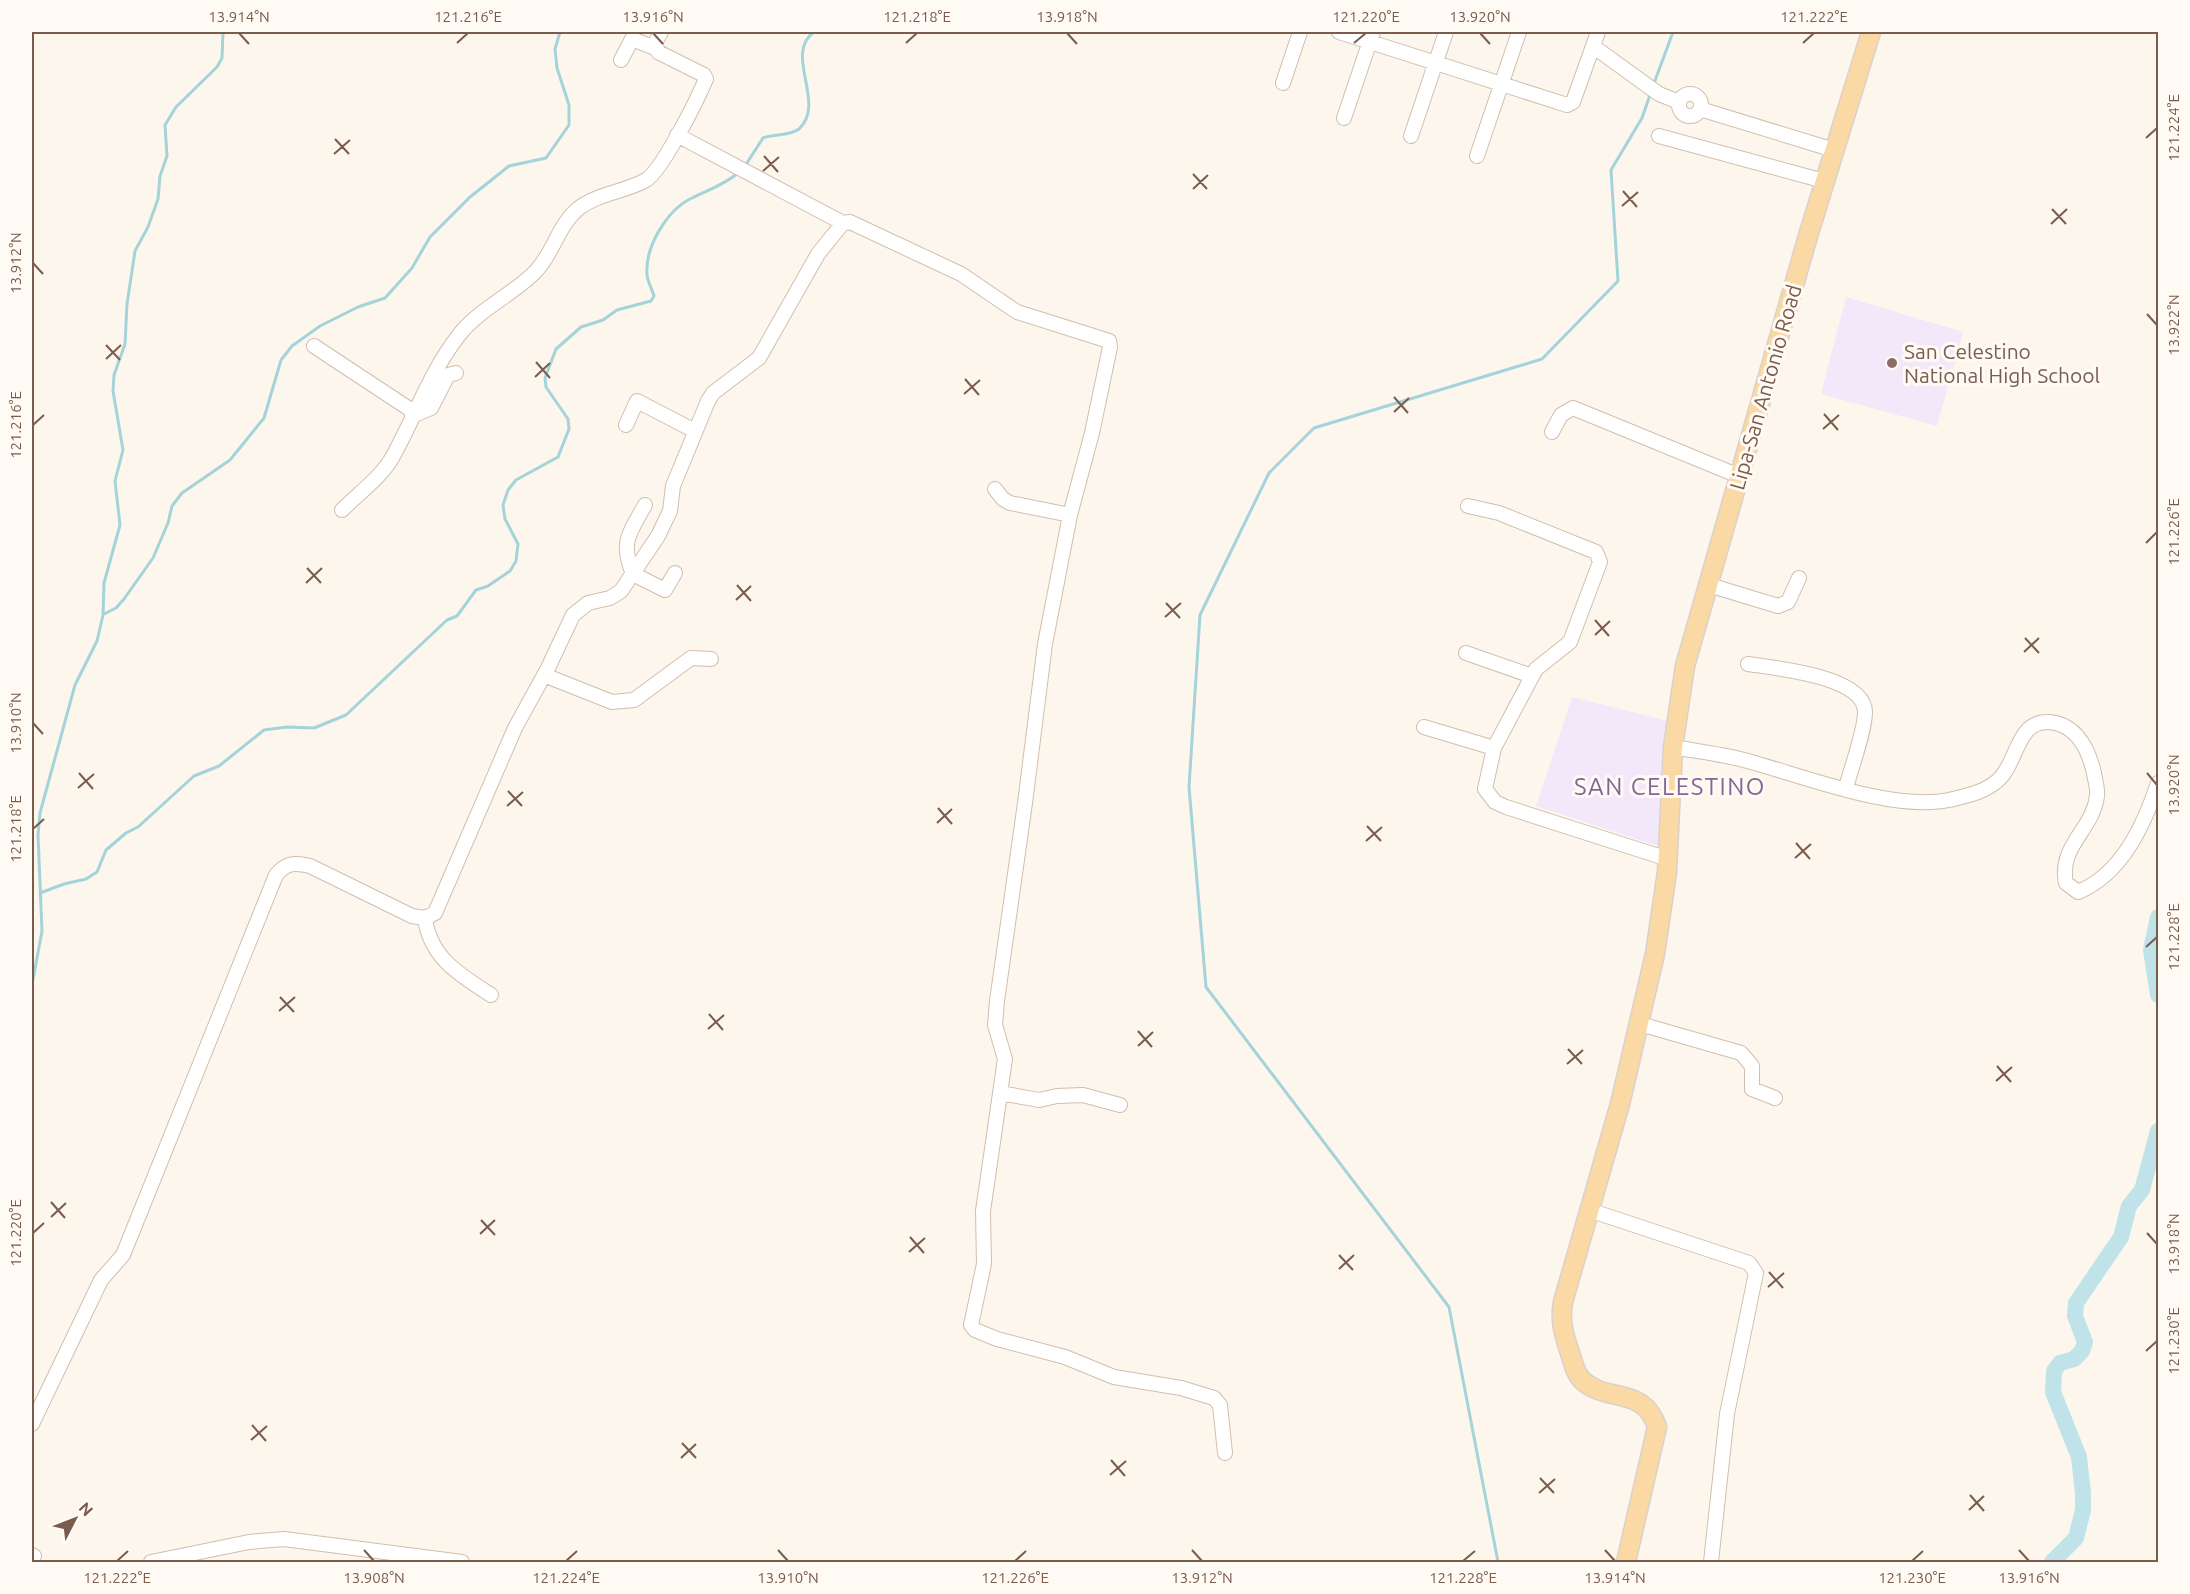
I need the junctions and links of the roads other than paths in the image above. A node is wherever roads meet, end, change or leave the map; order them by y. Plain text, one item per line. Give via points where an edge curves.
1 (661, 32) edge
2 (1300, 32) edge
3 (1338, 32) edge
4 (1446, 32) edge
5 (1519, 32) edge
6 (1598, 32) edge
7 (1871, 32) edge
8 (1371, 37) edge
9 (1594, 47) junction
10 (655, 48) junction
11 (621, 60) dead end
12 (1436, 63) junction
13 (1283, 83) dead end
14 (1501, 85) junction
15 (1344, 118) dead end
16 (676, 135) junction
17 (1411, 136) dead end
18 (1659, 136) dead end
19 (1834, 150) junction
20 (1477, 156) dead end
21 (1824, 181) junction
22 (843, 223) junction
23 (314, 346) dead end
24 (456, 373) dead end
25 (413, 414) junction
26 (626, 425) dead end
27 (695, 431) junction
28 (1552, 432) dead end
29 (1739, 476) junction
30 (995, 489) dead end
31 (645, 505) dead end
32 (1468, 506) dead end
33 (342, 510) dead end
34 (1070, 515) junction
35 (675, 573) dead end
36 (633, 574) junction
37 (1799, 578) dead end
38 (1709, 585) junction
39 (1466, 653) dead end
40 (711, 659) dead end
41 (1748, 664) dead end
42 (544, 675) junction
43 (1532, 676) junction
44 (1424, 727) dead end
45 (1673, 747) junction
46 (1494, 748) junction
47 (2158, 783) edge
48 (1846, 788) junction
49 (1668, 859) junction
50 (425, 918) junction
51 (492, 995) dead end
52 (1640, 1024) junction
53 (1000, 1094) junction
54 (1775, 1098) dead end
55 (1120, 1105) dead end
56 (1589, 1210) junction
57 (32, 1424) edge
58 (1225, 1453) dead end
59 (151, 1563) edge
60 (462, 1563) edge
61 (1626, 1563) edge
62 (1711, 1563) edge

1 - 10 street
2 - 13 street
3 - 8 street
4 - 12 street
5 - 14 street
6 - 9 street
7 - 19 main road, Lipa-San Antonio Road
8 - 12 street
8 - 15 street
9 - 14 street via 1570,104
9 - 19 street via 1659,94 1679,102 1683,96 1694,94 1700,99 1701,109
10 - 11 street via 632,39
10 - 16 street via 706,77
12 - 14 street
12 - 17 street
14 - 20 street
16 - 22 street
16 - 25 street via 645,180 597,197 571,216 536,272 460,333
18 - 21 street
19 - 21 main road, Lipa-San Antonio Road
21 - 29 main road, Lipa-San Antonio Road
22 - 27 street via 818,254 759,358 713,393
22 - 34 street via 849,222 961,274 1017,312 1108,341 1092,433
23 - 25 street
24 - 25 street via 448,375 431,408
25 - 33 street via 391,460
26 - 27 street via 637,401
27 - 36 street via 673,486 670,511
28 - 29 street via 1561,415 1573,408
29 - 38 main road, Lipa-San Antonio Road
30 - 34 street via 1010,503
31 - 36 street via 625,545
32 - 43 street via 1499,513 1596,552 1599,557 1570,642 1540,664
34 - 53 street via 1045,644 997,1001 995,1025 1005,1059
35 - 36 street via 665,590
36 - 42 street via 621,591 588,603 573,615
37 - 38 street via 1788,602 1778,606
38 - 45 main road, Lipa-San Antonio Road via 1685,666
39 - 43 street
40 - 42 street via 691,658 634,700 623,703
41 - 48 street via 1820,677 1858,695 1865,712
42 - 50 street via 514,728 441,903 435,913
43 - 46 street
44 - 46 street
45 - 48 street via 1738,759
45 - 49 main road, Lipa-San Antonio Road
46 - 49 street via 1485,789 1495,802
47 - 48 street via 2137,835 2118,861 2099,880 2078,892 2066,883 2063,870 2066,856 2088,822 2098,793 2085,748 2077,735 2062,724 2048,722 2028,729 2002,776 1979,792 1918,803
49 - 52 main road, Lipa-San Antonio Road
50 - 51 street via 431,943 446,964
50 - 57 street via 412,916 309,866 295,862 276,875 123,1255 101,1280
52 - 54 street via 1741,1053 1752,1066 1752,1089
52 - 56 main road, Lipa-San Antonio Road
53 - 55 street via 1039,1100 1083,1095
53 - 58 street via 983,1210 984,1264 970,1325 975,1330 1114,1377 1164,1384 1214,1398 1220,1405
56 - 61 main road, Lipa-San Antonio Road via 1563,1302 1565,1336 1583,1381 1637,1400 1647,1407 1657,1427
56 - 62 street via 1749,1263 1756,1273 1727,1414
59 - 60 street via 249,1542 284,1539

